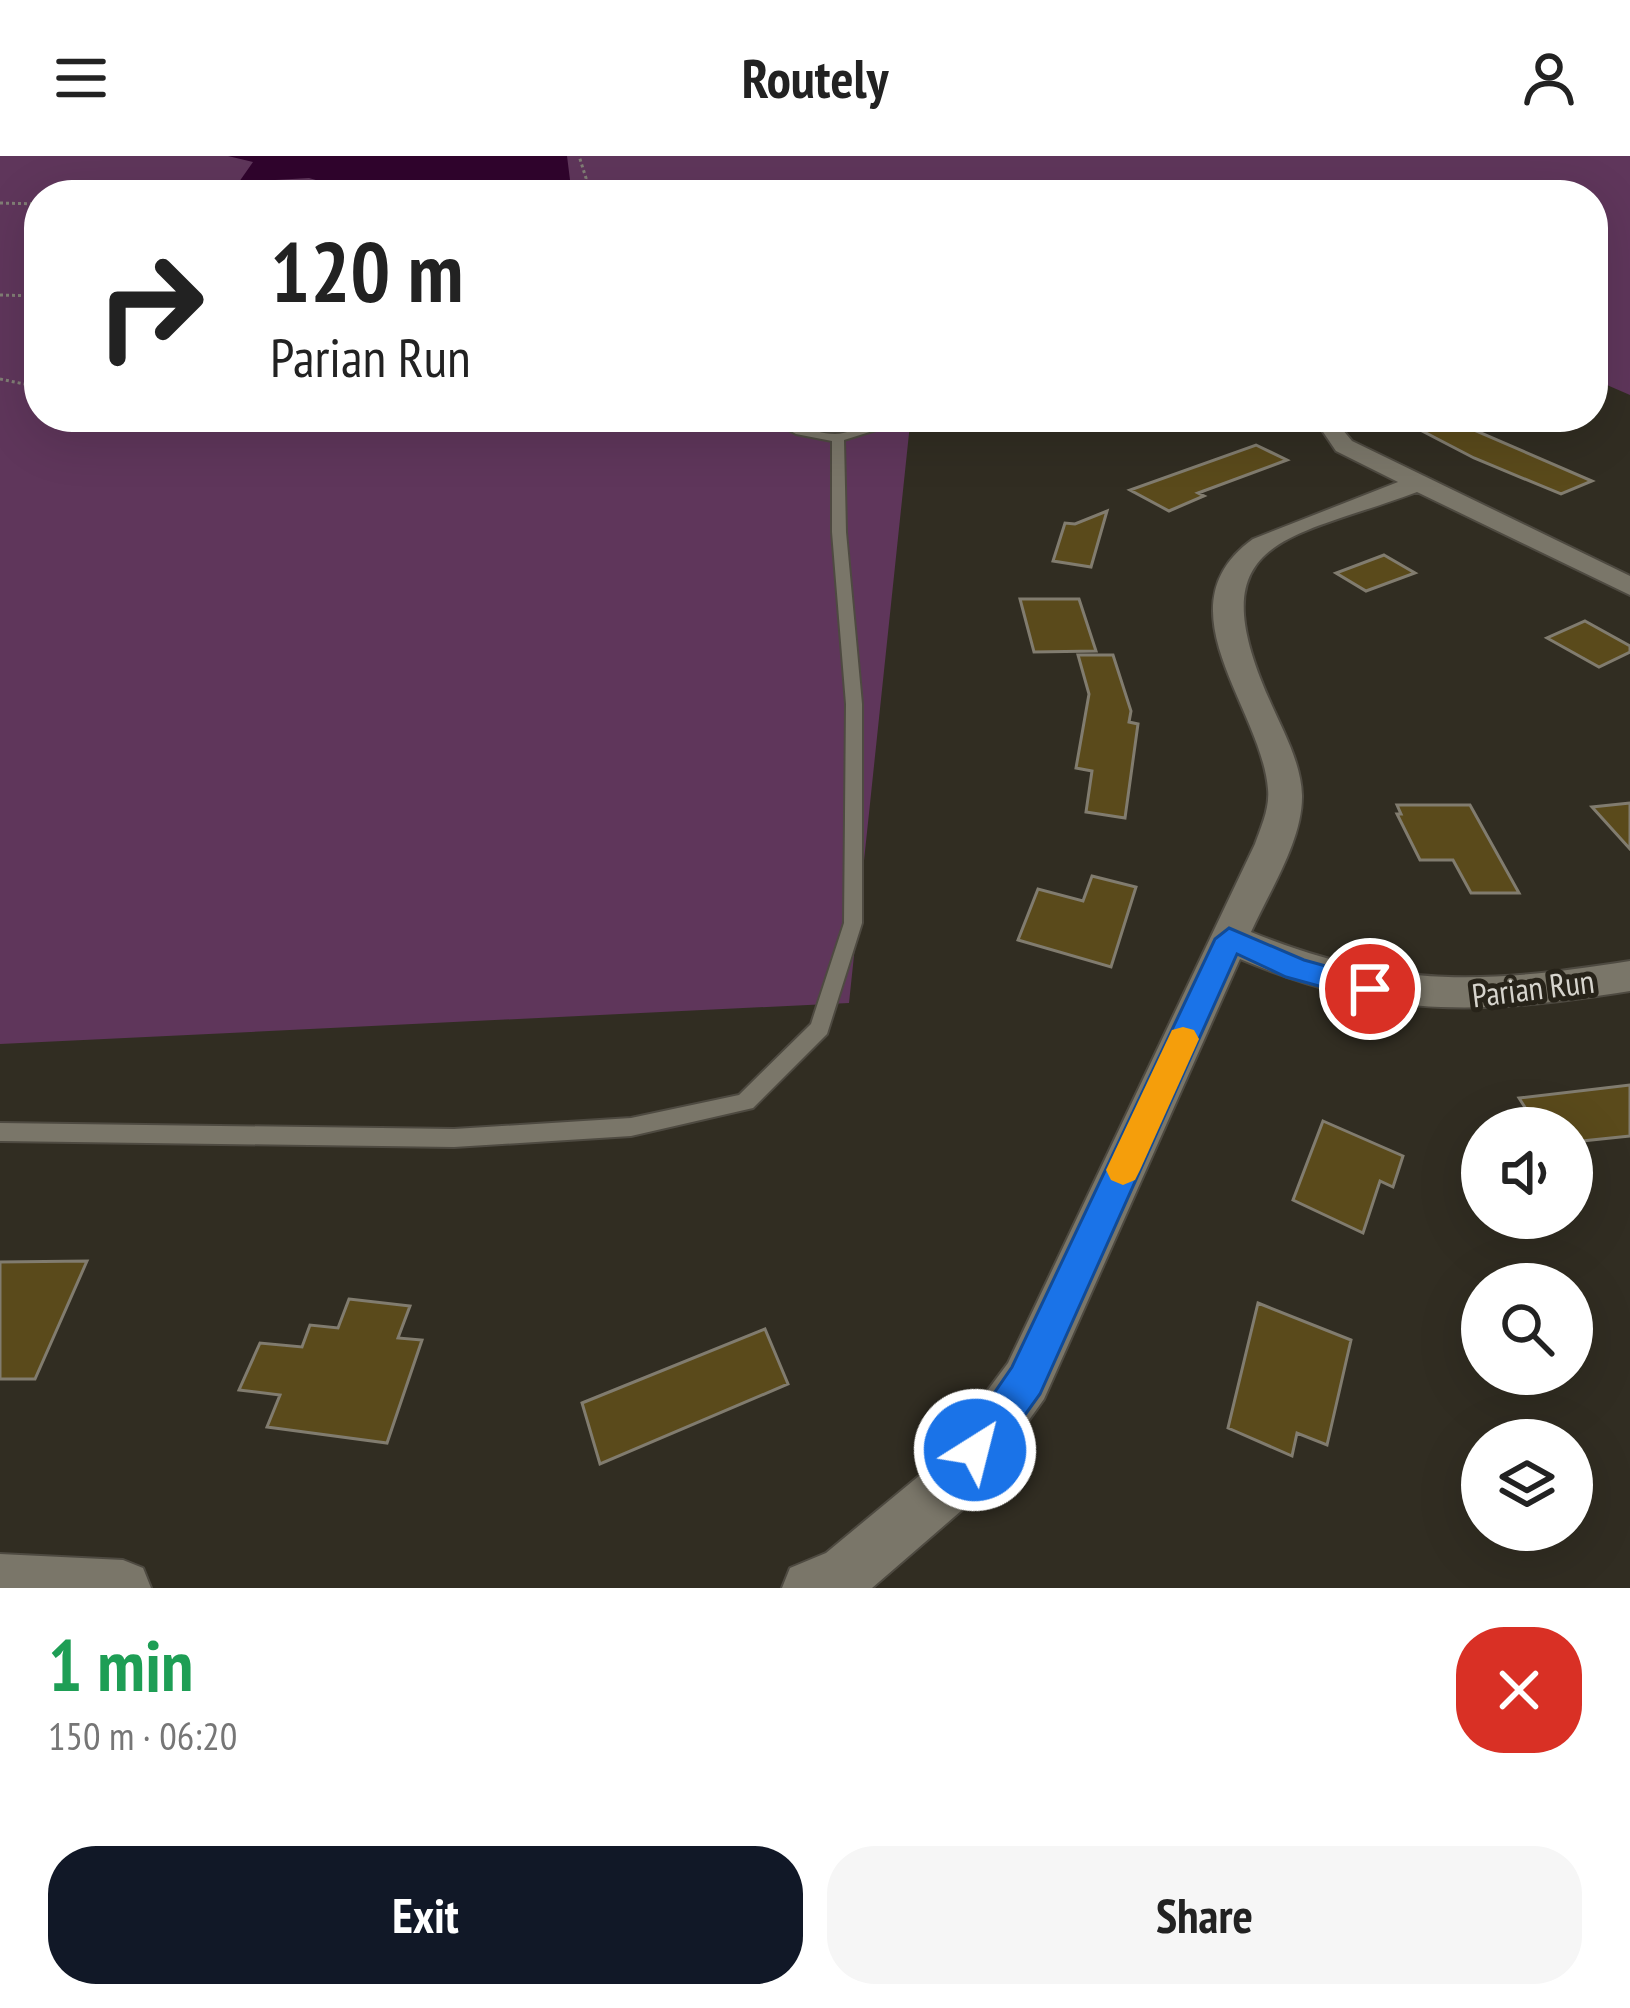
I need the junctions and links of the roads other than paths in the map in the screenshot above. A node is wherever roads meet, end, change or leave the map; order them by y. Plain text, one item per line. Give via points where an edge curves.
1 (798, 432) edge
2 (863, 432) edge
3 (1332, 432) edge
4 (838, 439) junction
5 (1418, 483) junction
6 (1630, 587) edge
7 (1229, 939) junction
8 (1630, 976) edge
9 (0, 1132) edge
10 (0, 1582) edge
11 (123, 1588) edge
12 (810, 1588) edge

1 - 4 lane
2 - 4 lane
3 - 5 street
4 - 9 lane via 854,704 853,923 820,1028 745,1102 631,1127 454,1138
5 - 6 street
5 - 7 street via 1274,539 1231,575 1224,623 1275,739 1285,788 1273,844
7 - 8 street, Parian Run via 1296,969 1443,998
7 - 12 street via 1026,1381 950,1485 846,1573
10 - 11 street

